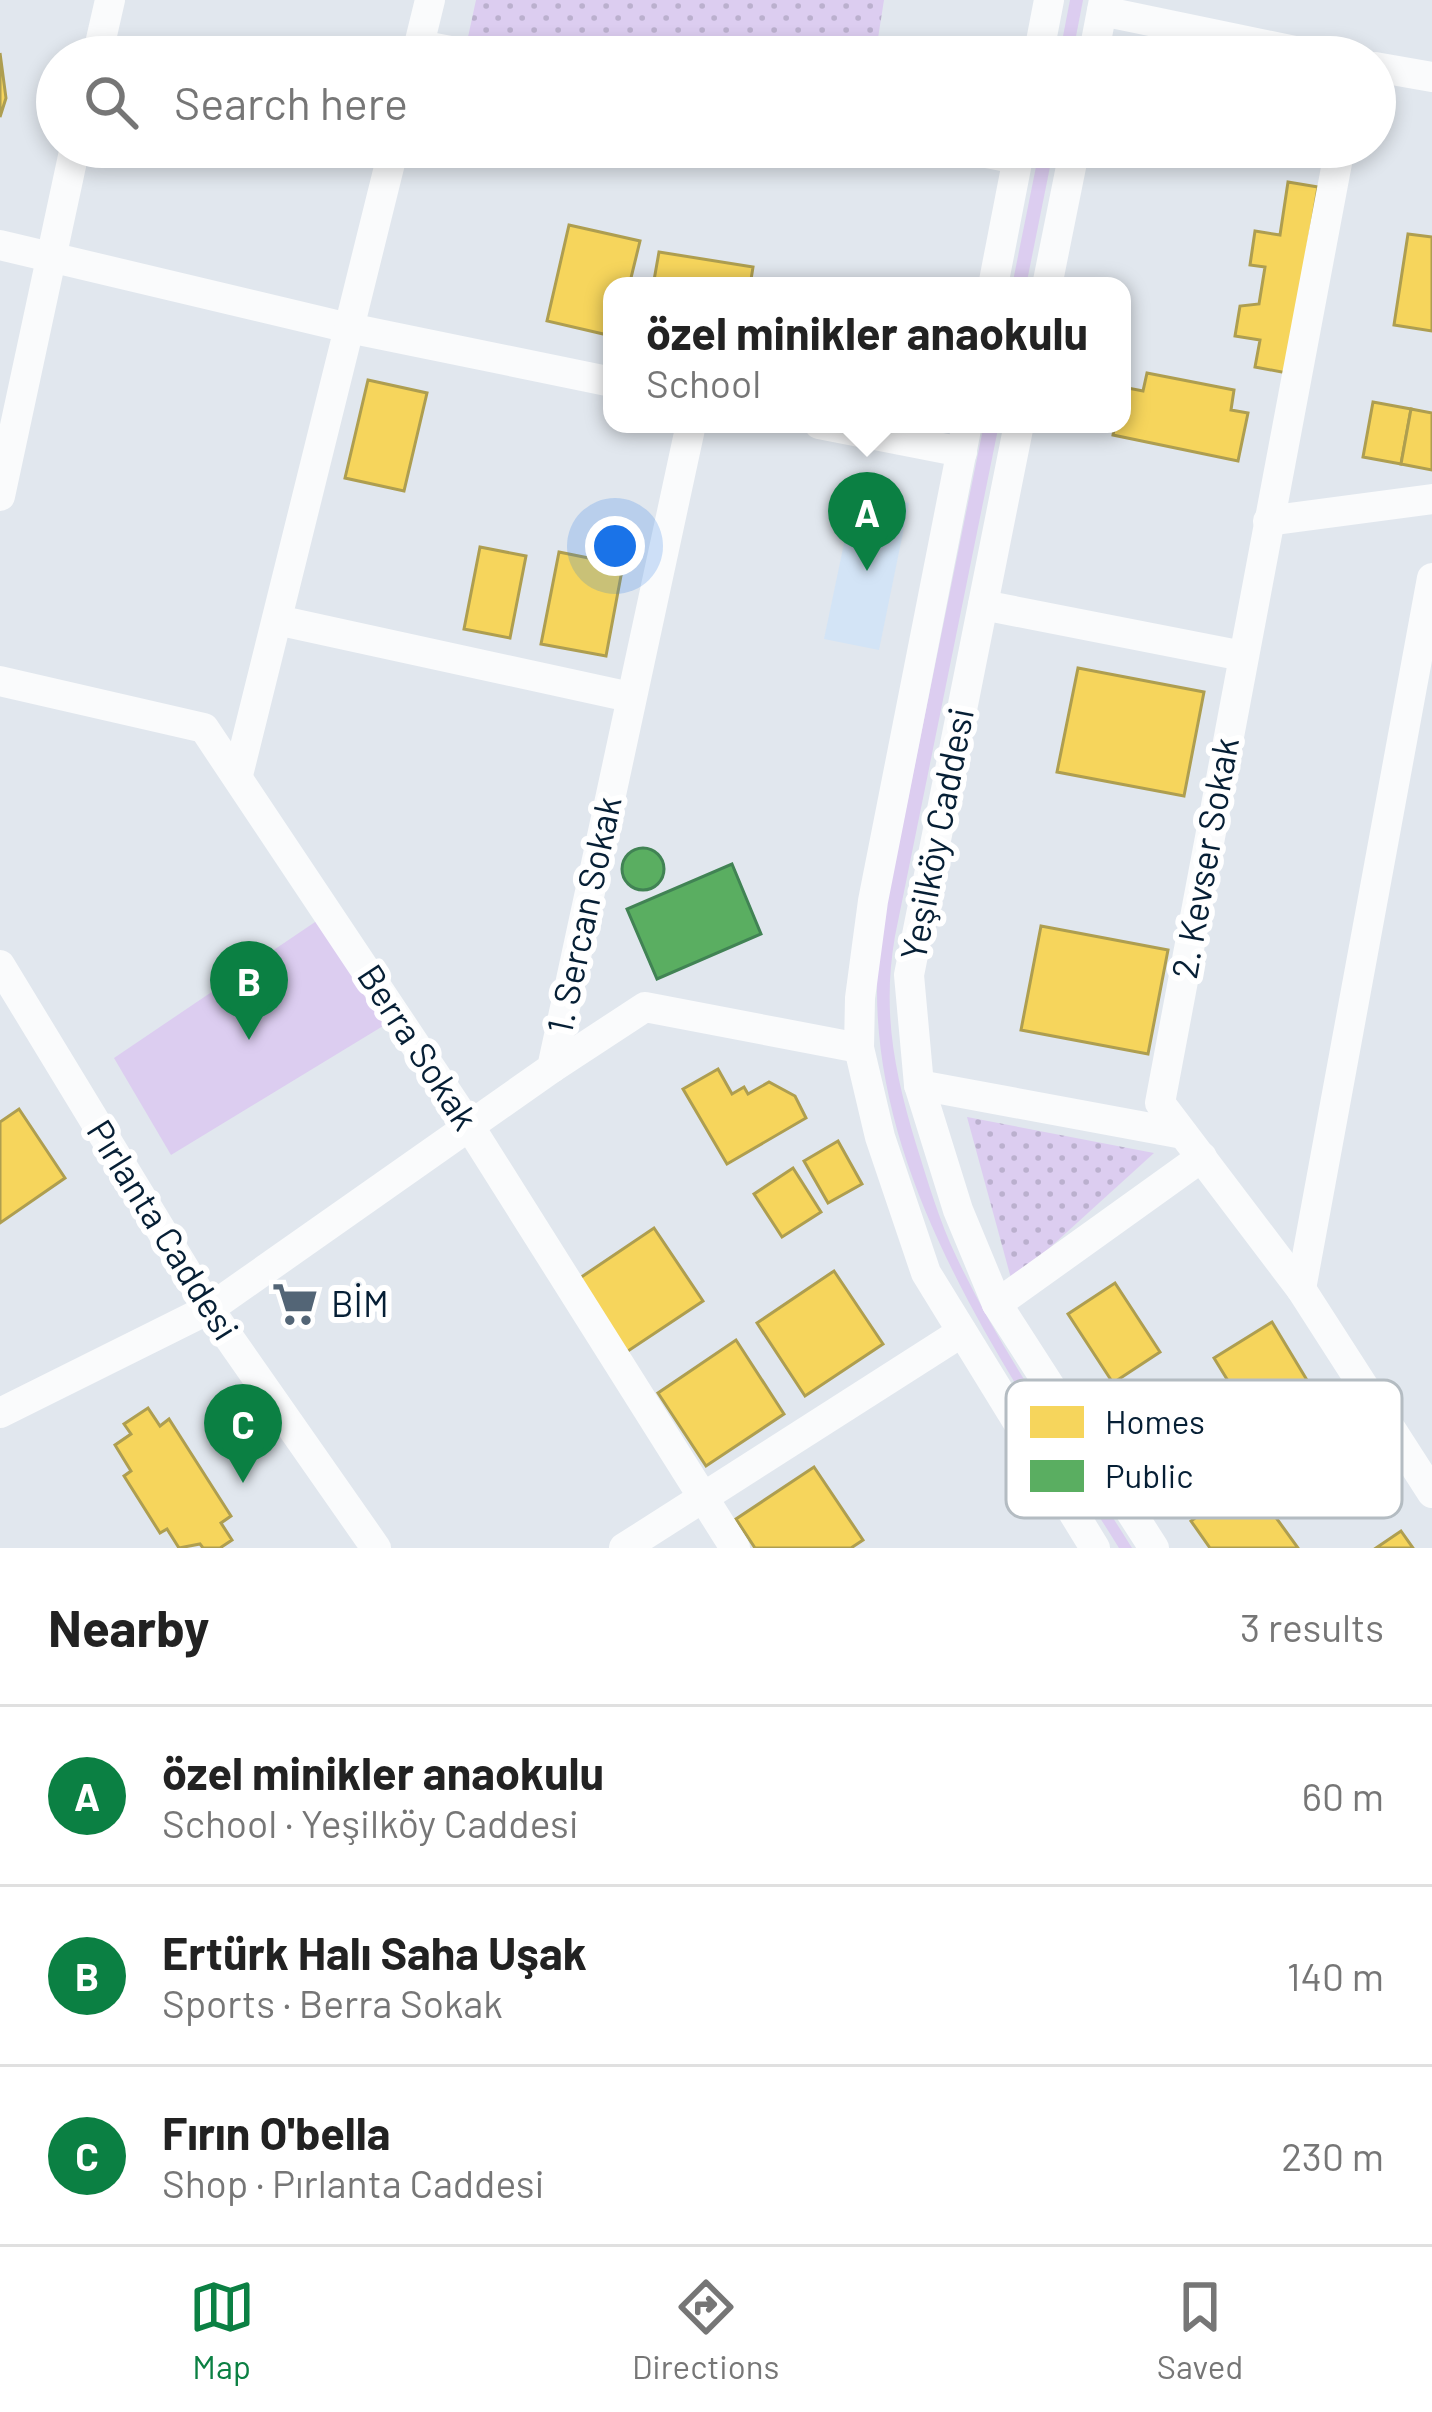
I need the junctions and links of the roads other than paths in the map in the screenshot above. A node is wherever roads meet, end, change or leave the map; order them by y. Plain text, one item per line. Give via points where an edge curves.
1 (110, 0) edge
2 (430, 0) edge
3 (1046, 0) edge
4 (1103, 6) edge
5 (102, 36) edge
6 (421, 36) edge
7 (1041, 36) edge
8 (1097, 36) edge
9 (1233, 36) edge
10 (1396, 71) edge
11 (1432, 77) edge
12 (70, 168) edge
13 (389, 168) edge
14 (1016, 168) edge
15 (1071, 168) edge
16 (1336, 168) edge
17 (0, 245) edge
18 (50, 256) junction
19 (996, 277) edge
20 (1049, 277) edge
21 (350, 328) junction
22 (603, 380) edge
23 (689, 433) edge
24 (913, 433) edge
25 (1017, 433) edge
26 (965, 438) edge
27 (0, 496) edge
28 (1432, 499) edge
29 (1268, 521) junction
30 (1432, 578) edge
31 (982, 605) junction
32 (277, 620) junction
33 (1243, 656) junction
34 (0, 681) edge
35 (630, 697) junction
36 (238, 775) junction
37 (0, 965) edge
38 (860, 1048) junction
39 (552, 1068) junction
40 (920, 1085) junction
41 (468, 1124) junction
42 (1192, 1145) junction
43 (1301, 1289) junction
44 (998, 1304) junction
45 (209, 1309) junction
46 (962, 1332) junction
47 (1047, 1380) edge
48 (1360, 1380) edge
49 (1006, 1403) edge
50 (0, 1413) edge
51 (1402, 1446) edge
52 (1432, 1492) edge
53 (705, 1496) junction
54 (1077, 1518) edge
55 (1135, 1518) edge
56 (376, 1548) edge
57 (624, 1548) edge
58 (735, 1548) edge
59 (1095, 1548) edge
60 (1154, 1548) edge

1 - 5 street
2 - 6 street
3 - 7 street
4 - 8 street
4 - 9 street
10 - 11 street
12 - 18 street
13 - 21 street
14 - 19 street
15 - 20 street
16 - 29 street, 2. Kevser Sokak
17 - 18 street
18 - 21 street
18 - 27 street
21 - 22 street
21 - 32 street
23 - 35 street, 1. Sercan Sokak
24 - 26 street
25 - 31 street, Yeşilköy Caddesi
26 - 38 street, Yeşilköy Caddesi via 873,901
28 - 29 street
29 - 33 street, 2. Kevser Sokak
30 - 43 street
31 - 33 street
31 - 40 street, Yeşilköy Caddesi via 909,975
32 - 35 street
32 - 36 street
33 - 42 street, 2. Kevser Sokak via 1160,1103
34 - 36 street, Berra Sokak via 204,728
35 - 39 street, 1. Sercan Sokak
36 - 41 street, Berra Sokak
37 - 45 street, Pırlanta Caddesi
38 - 39 street via 645,1007
38 - 46 street, Yeşilköy Caddesi via 918,1252
39 - 41 street, 1. Sercan Sokak
40 - 42 street
40 - 44 street, Yeşilköy Caddesi via 958,1210
41 - 45 street, 1. Sercan Sokak
41 - 53 street, Berra Sokak
42 - 43 street, 2. Kevser Sokak
42 - 44 street
43 - 48 street, 2. Kevser Sokak
44 - 47 street, Yeşilköy Caddesi
45 - 50 street, 1. Sercan Sokak
45 - 56 street, Pırlanta Caddesi
46 - 49 street, Yeşilköy Caddesi
46 - 53 street
51 - 52 street, 2. Kevser Sokak
53 - 57 street
53 - 58 street, Berra Sokak
54 - 59 street, Yeşilköy Caddesi
55 - 60 street, Yeşilköy Caddesi

